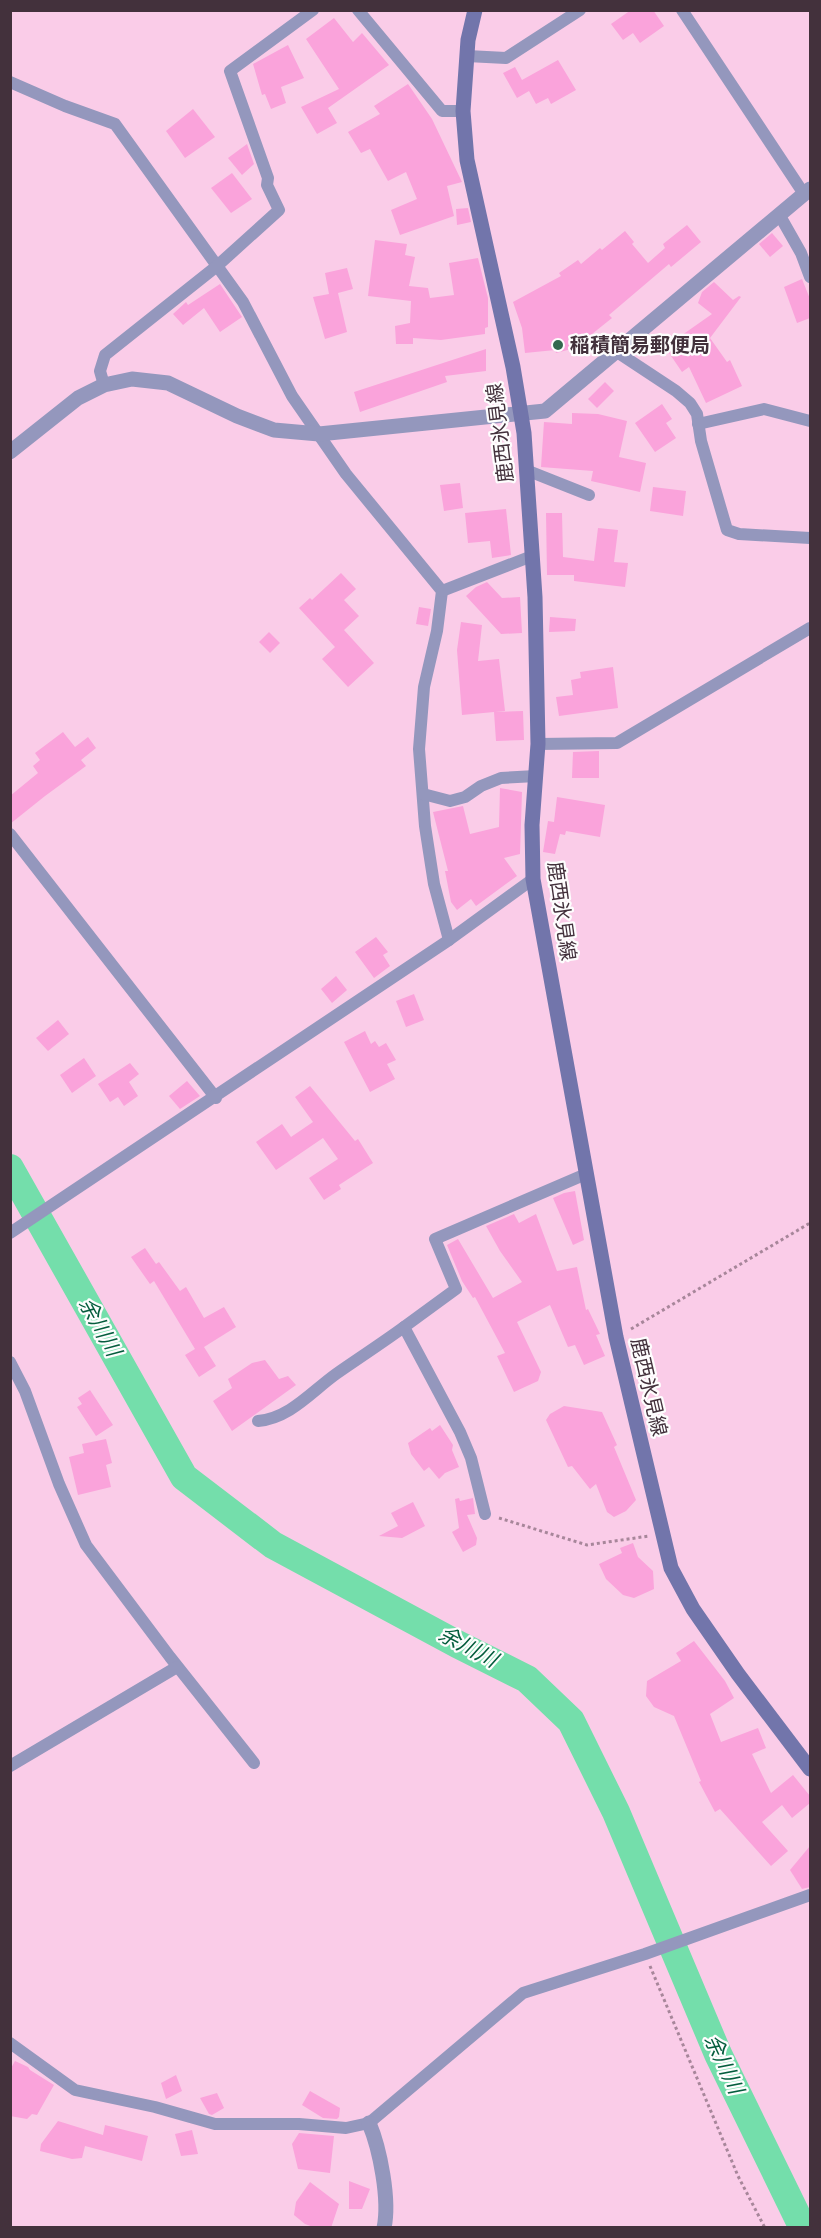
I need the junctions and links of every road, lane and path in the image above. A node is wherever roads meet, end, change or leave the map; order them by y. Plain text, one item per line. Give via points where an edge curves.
1 (313, 10) edge
2 (358, 10) edge
3 (475, 10) edge
4 (580, 10) edge
5 (682, 10) edge
6 (467, 56) junction
7 (10, 82) edge
8 (463, 111) junction
9 (807, 192) edge
10 (780, 216) junction
11 (217, 266) junction
12 (810, 277) edge
13 (617, 352) junction
14 (104, 385) junction
15 (519, 413) junction
16 (810, 421) edge
17 (698, 424) junction
18 (319, 434) junction
19 (10, 452) edge
20 (526, 470) junction
21 (589, 495) dead end
22 (810, 538) edge
23 (532, 556) junction
24 (442, 591) junction
25 (810, 628) edge
26 (538, 744) junction
27 (536, 776) junction
28 (423, 794) junction
29 (10, 834) edge
30 (533, 879) junction
31 (449, 940) junction
32 (216, 1098) junction
33 (586, 1174) junction
34 (810, 1223) edge
35 (10, 1233) edge
36 (405, 1327) junction
37 (616, 1337) junction
38 (10, 1362) edge
39 (258, 1421) dead end
40 (486, 1514) joint
41 (662, 1534) junction
42 (177, 1667) junction
43 (254, 1763) dead end
44 (10, 1766) edge
45 (810, 1769) edge
46 (810, 1895) edge
47 (645, 1954) junction
48 (10, 2043) edge
49 (369, 2123) junction
50 (384, 2228) edge
51 (765, 2228) edge

1 - 11 street via 230,71 279,210
2 - 8 street via 442,111
3 - 6 main road, 鹿西氷見線
4 - 6 street via 506,57
5 - 9 street
6 - 8 main road, 鹿西氷見線
7 - 11 street via 116,124
8 - 15 main road, 鹿西氷見線 via 467,160 513,367
9 - 10 street
10 - 12 street
10 - 13 street
11 - 14 street via 105,355 100,371
11 - 18 street via 243,302 292,396
13 - 15 street via 545,411
13 - 17 street via 690,403
14 - 18 street via 132,379 168,383 274,430
14 - 19 street via 78,398
15 - 18 street
15 - 20 main road, 鹿西氷見線
16 - 17 street via 764,409
17 - 22 street via 727,530
18 - 24 street via 346,474
20 - 21 street
20 - 23 main road, 鹿西氷見線
23 - 24 street
23 - 26 main road, 鹿西氷見線
24 - 28 street via 424,687 419,749
25 - 26 street via 617,742
26 - 27 main road, 鹿西氷見線
27 - 28 street via 501,778 450,801
27 - 30 main road, 鹿西氷見線
28 - 31 street via 434,884
29 - 32 street
30 - 31 street
30 - 33 main road, 鹿西氷見線
31 - 32 street
32 - 35 street
33 - 36 street via 435,1239 456,1289
33 - 37 main road, 鹿西氷見線
34 - 37 path
36 - 39 street via 292,1409 273,1419
36 - 40 street via 460,1432
37 - 41 main road, 鹿西氷見線
38 - 42 street via 86,1545
40 - 41 path via 587,1545
41 - 45 main road, 鹿西氷見線 via 671,1568 693,1609
42 - 43 street
42 - 44 street
46 - 47 street
47 - 49 street via 523,1993
47 - 51 path via 738,2176
48 - 49 street via 75,2090 215,2124 346,2128
49 - 50 street via 378,2144 387,2215

